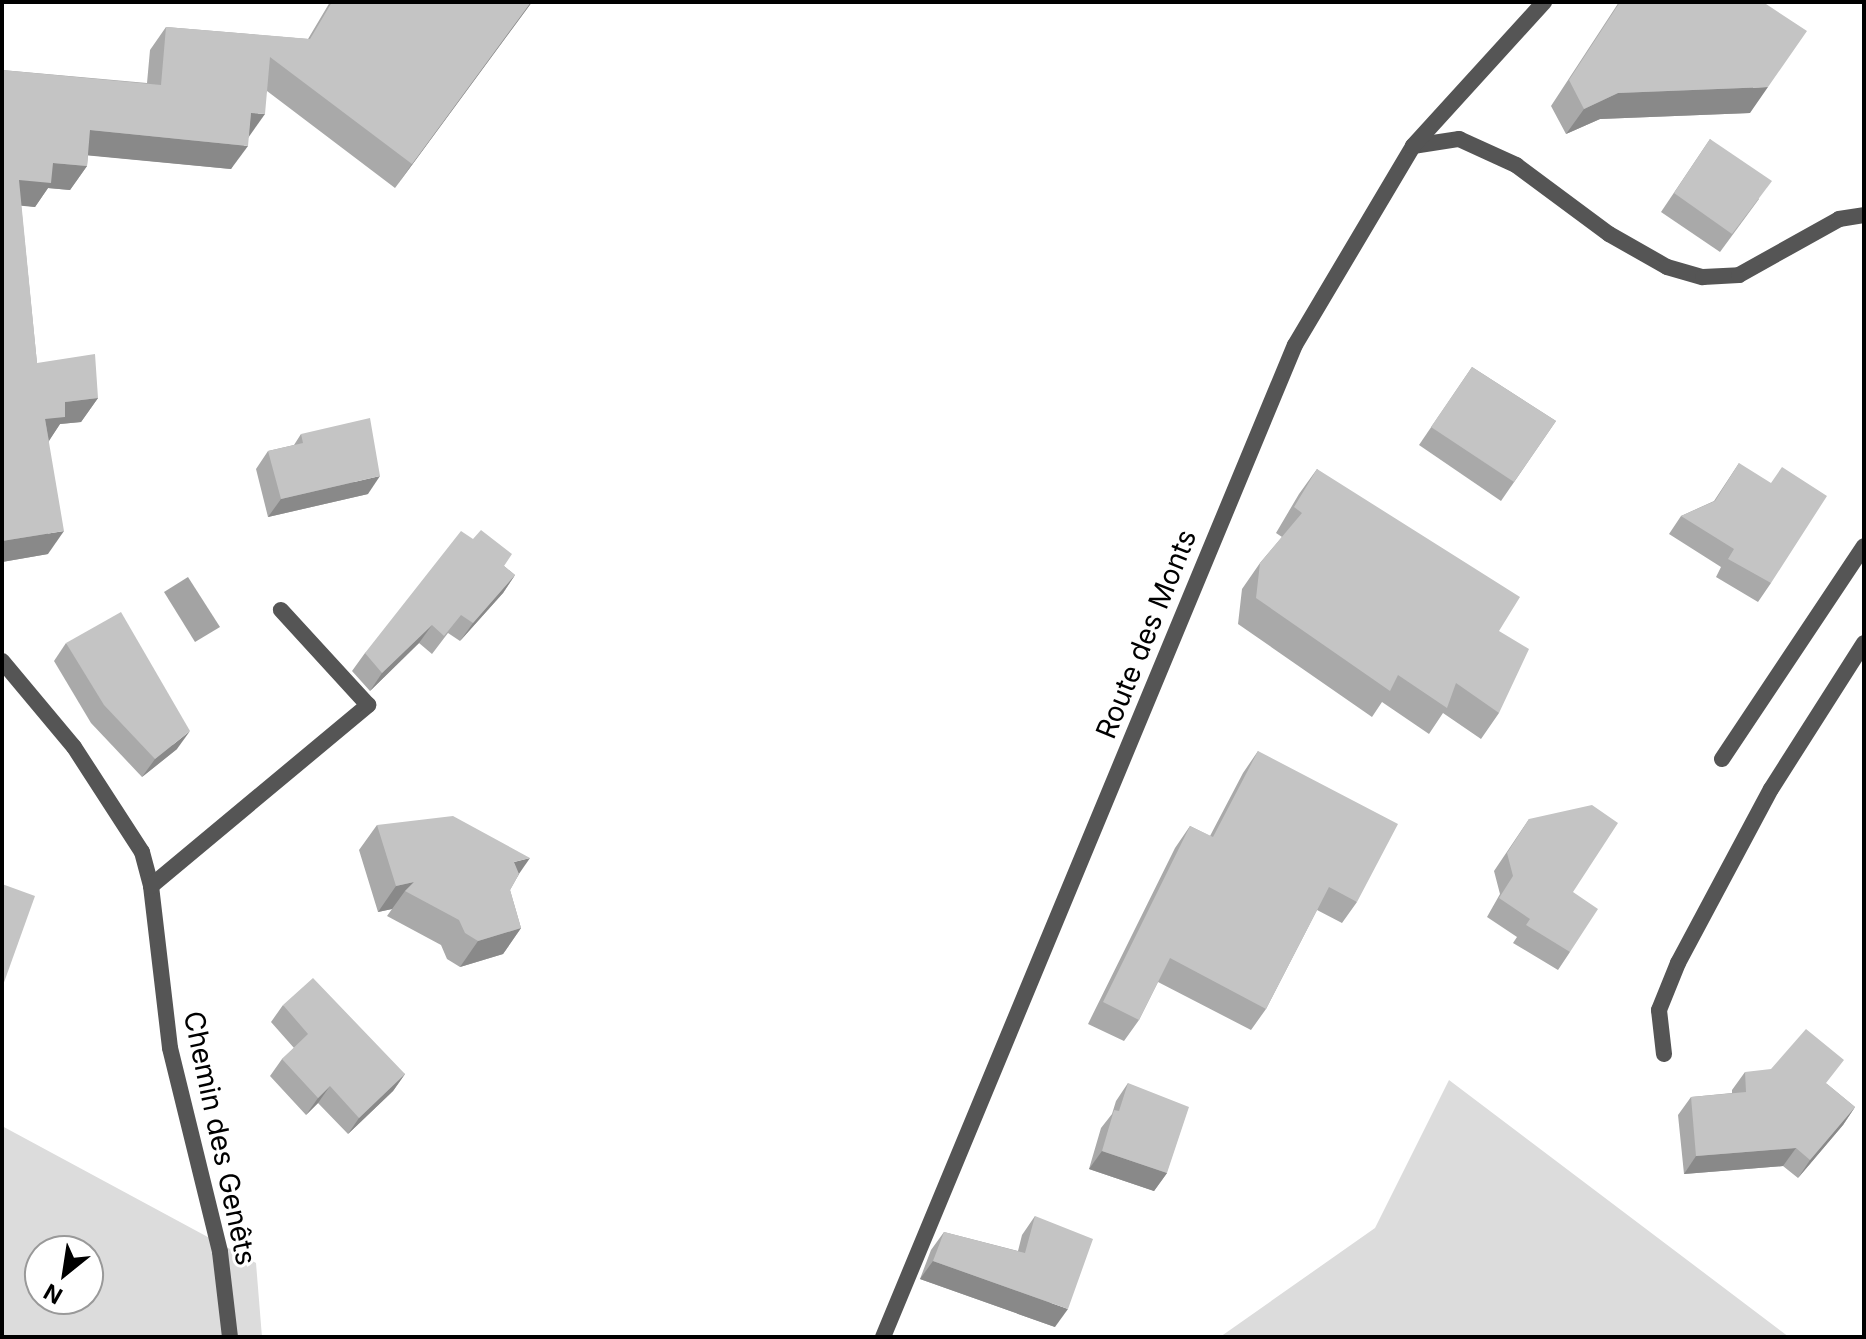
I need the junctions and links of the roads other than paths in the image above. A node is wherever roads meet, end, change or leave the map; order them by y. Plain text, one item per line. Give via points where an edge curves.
1 (1544, 2) edge
2 (1413, 146) junction
3 (1864, 215) edge
4 (1864, 546) edge
5 (281, 610) dead end
6 (1864, 643) edge
7 (2, 661) edge
8 (1722, 759) dead end
9 (151, 886) junction
10 (1664, 1054) dead end
11 (230, 1337) edge
12 (883, 1337) edge

1 - 2 street, Route des Monts
2 - 3 street via 1459,139 1501,158 1609,234 1667,267 1703,277 1739,275 1839,219
2 - 12 street, Route des Monts via 1295,345
4 - 8 street
5 - 9 street via 368,705
6 - 10 street via 1771,789 1678,963 1659,1010
7 - 9 street, Chemin des Genêts via 74,747 142,852
9 - 11 street, Chemin des Genêts via 170,1048 220,1252

